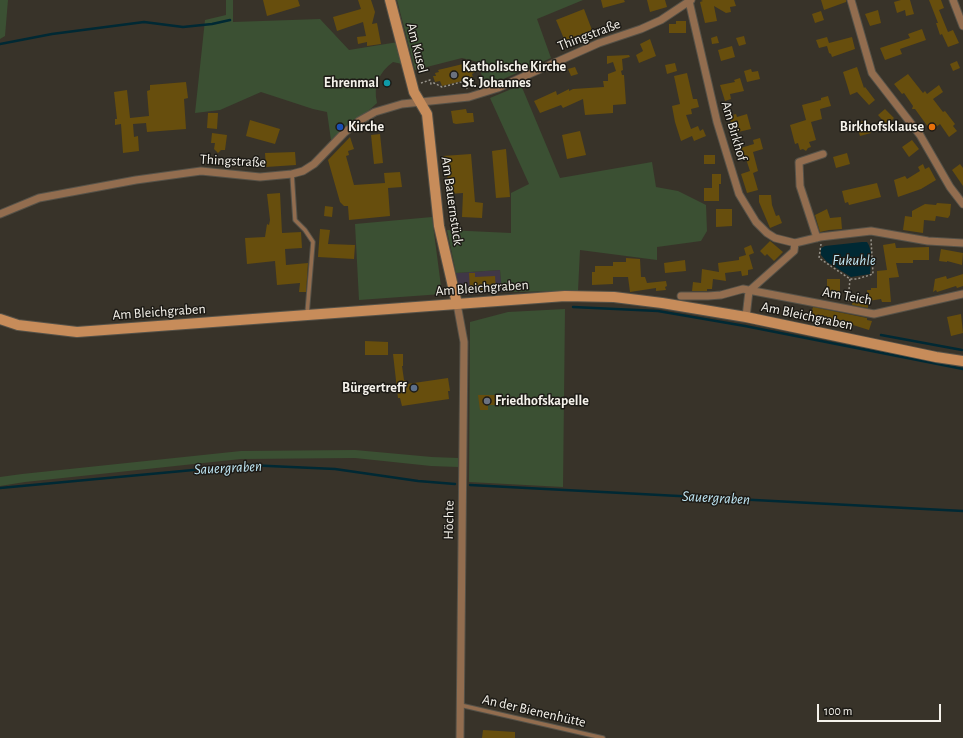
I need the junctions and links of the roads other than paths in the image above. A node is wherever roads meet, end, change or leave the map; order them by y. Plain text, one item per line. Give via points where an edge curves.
1 (390, 0) edge
2 (851, 0) edge
3 (953, 0) edge
4 (690, 1) edge
5 (963, 26) edge
6 (420, 102) junction
7 (823, 154) dead end
8 (292, 174) junction
9 (963, 204) edge
10 (0, 214) edge
11 (819, 237) junction
12 (795, 243) junction
13 (963, 243) edge
14 (749, 291) junction
15 (963, 294) edge
16 (681, 296) dead end
17 (457, 304) junction
18 (307, 315) junction
19 (746, 317) junction
20 (0, 319) edge
21 (963, 361) edge
22 (460, 705) junction
23 (585, 736) edge
24 (460, 738) edge
25 (603, 738) edge

1 - 6 street, Am Kusel via 414,92
2 - 9 street via 872,74 920,135 950,187
3 - 5 street
4 - 6 street, Thingstraße via 661,20 599,43 498,88 469,97
4 - 12 street, Am Birkhof via 716,122 739,194 756,222 767,233 775,238
6 - 8 street, Thingstraße via 383,109 358,121 314,164
6 - 17 street, Am Bauernstück via 427,114 439,226
7 - 11 street via 799,162 800,186
8 - 10 street, Thingstraße via 260,177 201,171 39,198
8 - 18 lane via 295,220 313,242
11 - 12 street, Am Birkhof
11 - 13 street, Am Birkhof via 869,231 928,241
12 - 14 street via 794,251
14 - 15 street, Am Teich via 874,314
14 - 16 street, Am Teich via 744,289 721,295
14 - 19 street
17 - 18 street, Am Bleichgraben
17 - 19 street, Am Bleichgraben via 565,296 614,296
17 - 22 street, Höchte via 464,342
18 - 20 street, Am Bleichgraben via 77,332 18,325
19 - 21 street, Am Bleichgraben
22 - 23 lane, An der Bienenhütte
22 - 24 street, Höchte
23 - 25 lane, An der Bienenhütte

